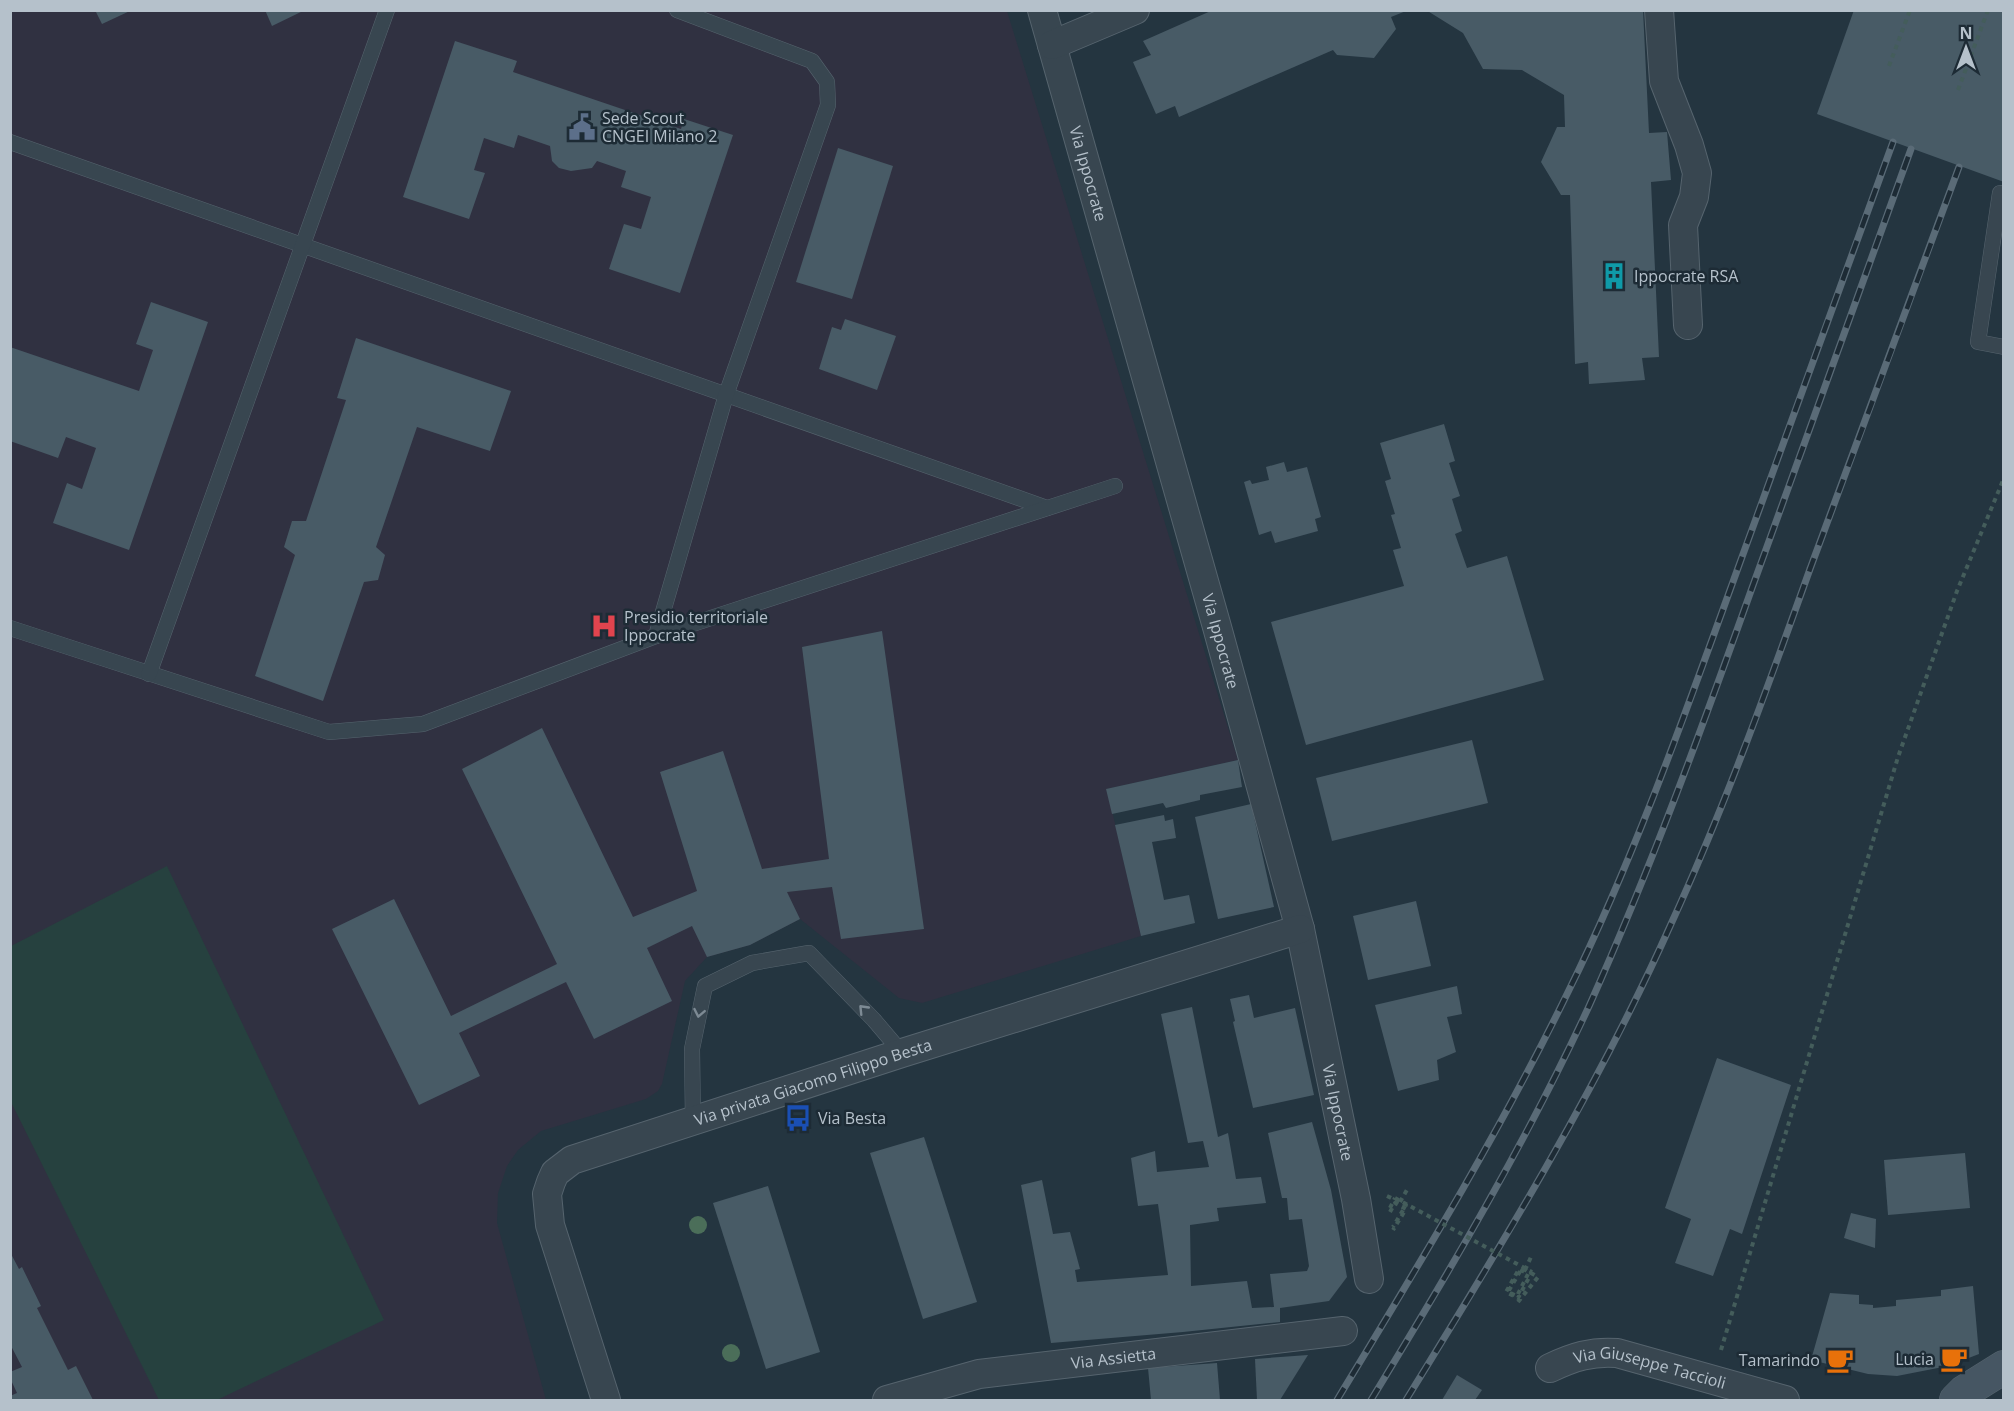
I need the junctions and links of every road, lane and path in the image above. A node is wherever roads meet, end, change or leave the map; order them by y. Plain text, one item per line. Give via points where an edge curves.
1 (387, 10) edge
2 (677, 10) edge
3 (1042, 10) edge
4 (1135, 10) edge
5 (1659, 10) edge
6 (1910, 10) edge
7 (1988, 10) edge
8 (1052, 45) junction
9 (1889, 66) dead end
10 (1958, 90) dead end
11 (10, 142) edge
12 (2000, 193) dead end
13 (303, 245) junction
14 (1688, 325) dead end
15 (2004, 347) edge
16 (726, 395) junction
17 (2004, 478) edge
18 (1115, 486) dead end
19 (1047, 508) junction
20 (10, 628) edge
21 (656, 636) junction
22 (149, 674) junction
23 (1300, 929) junction
24 (902, 1053) junction
25 (693, 1122) junction
26 (1406, 1209) dead end
27 (1525, 1269) junction
28 (1370, 1280) dead end
29 (1518, 1302) dead end
30 (1343, 1331) dead end
31 (1719, 1358) dead end
32 (2004, 1367) edge
33 (1550, 1368) dead end
34 (1956, 1398) edge
35 (606, 1401) edge
36 (887, 1401) edge
37 (1785, 1401) edge

1 - 13 lane
2 - 16 lane via 812,61 827,82 828,105
3 - 8 street, Via Ippocrate
4 - 8 street
5 - 14 street via 1664,81 1697,173 1694,197 1683,225
6 - 9 path
7 - 10 path
8 - 23 street, Via Ippocrate
11 - 13 lane
12 - 15 lane via 1978,342
13 - 16 lane
13 - 22 lane
16 - 19 lane
16 - 21 lane
17 - 31 path via 1957,591 1898,757
18 - 19 lane
19 - 21 lane
20 - 22 lane
21 - 22 lane via 423,724 329,732
23 - 24 street, Via privata Giacomo Filippo Besta
23 - 28 street, Via Ippocrate
24 - 25 street, Via privata Giacomo Filippo Besta
24 -> 25 lane via 809,953 752,963 705,986 692,1048
25 - 35 street, Via privata Giacomo Filippo Besta via 572,1160 555,1173 547,1194 550,1225
26 - 27 path, bridge via 1398,1201
27 - 27 path, bridge via 1532,1272 1518,1298 1506,1292 1519,1269 1528,1274 1517,1296 1508,1292 1512,1284 1517,1276 1522,1268
27 - 29 path via 1538,1277
30 - 36 street, Via Assietta via 979,1374
32 - 34 street
33 - 37 street, Via Giuseppe Taccioli via 1580,1355 1617,1353

